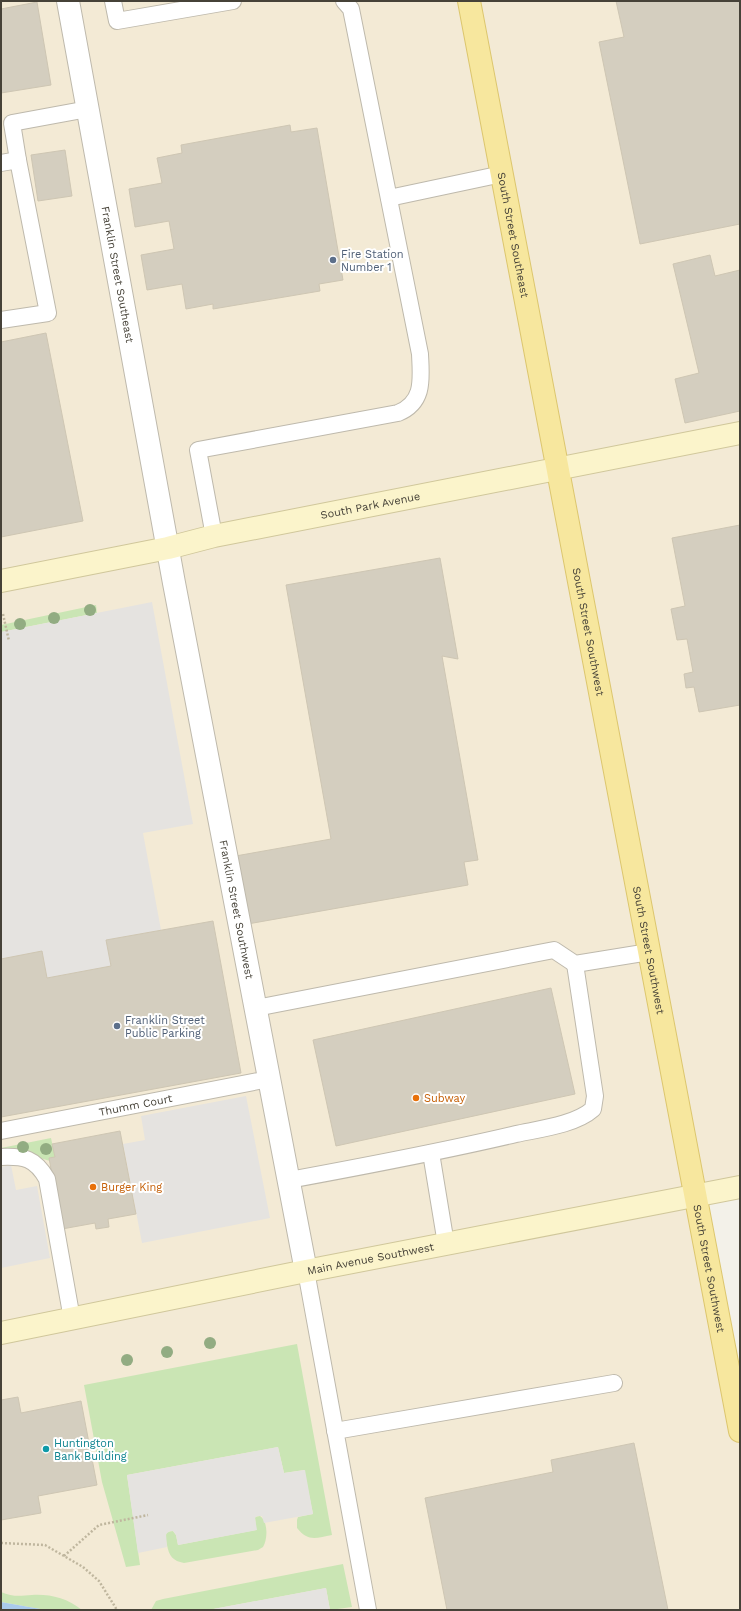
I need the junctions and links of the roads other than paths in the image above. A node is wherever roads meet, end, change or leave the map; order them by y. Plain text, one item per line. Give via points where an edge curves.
1 (68, 1) edge
2 (113, 1) edge
3 (232, 1) edge
4 (344, 1) edge
5 (469, 1) edge
6 (88, 109) junction
7 (18, 160) junction
8 (1, 163) edge
9 (502, 174) junction
10 (388, 198) junction
11 (1, 320) edge
12 (740, 433) edge
13 (558, 469) junction
14 (214, 536) junction
15 (168, 548) junction
16 (1, 581) edge
17 (649, 952) junction
18 (575, 964) junction
19 (256, 1008) junction
20 (269, 1079) junction
21 (1, 1131) edge
22 (431, 1153) junction
23 (1, 1157) edge
24 (289, 1180) junction
25 (740, 1187) edge
26 (694, 1195) junction
27 (446, 1244) junction
28 (306, 1272) junction
29 (72, 1319) junction
30 (1, 1333) edge
31 (614, 1383) dead end
32 (335, 1431) junction
33 (740, 1431) edge
34 (368, 1610) edge

1 - 6 street, Franklin Street Southeast
2 - 3 lane via 117,21
4 - 10 lane via 351,9
5 - 9 main road, South Street Southeast
6 - 7 lane via 12,123
6 - 15 street, Franklin Street Southeast
7 - 8 lane
7 - 11 lane via 48,313
9 - 10 lane
9 - 13 main road, South Street Southeast
10 - 14 lane via 420,354 422,382 415,400 408,408 398,412 198,450
12 - 13 street, South Park Avenue
13 - 14 street, South Park Avenue
13 - 17 main road, South Street Southwest
14 - 15 street, South Park Avenue
15 - 16 street, South Park Avenue
15 - 19 street, Franklin Street Southwest
17 - 18 lane
17 - 26 main road, South Street Southwest
18 - 19 lane via 554,950
18 - 22 lane via 595,1096 593,1109 586,1115 562,1123
19 - 20 street, Franklin Street Southwest
20 - 21 lane, Thumm Court
20 - 24 street, Franklin Street Southwest
22 - 24 lane
22 - 27 lane
23 - 29 lane via 30,1160 40,1167 47,1179
24 - 28 street, Franklin Street Southwest
25 - 26 street, Main Avenue Southwest
26 - 27 street, Main Avenue Southwest
26 - 33 main road, South Street Southwest
27 - 28 street, Main Avenue Southwest
28 - 29 street, Main Avenue Southwest
28 - 32 lane
29 - 30 street, Main Avenue Southwest
31 - 32 lane
32 - 34 lane

